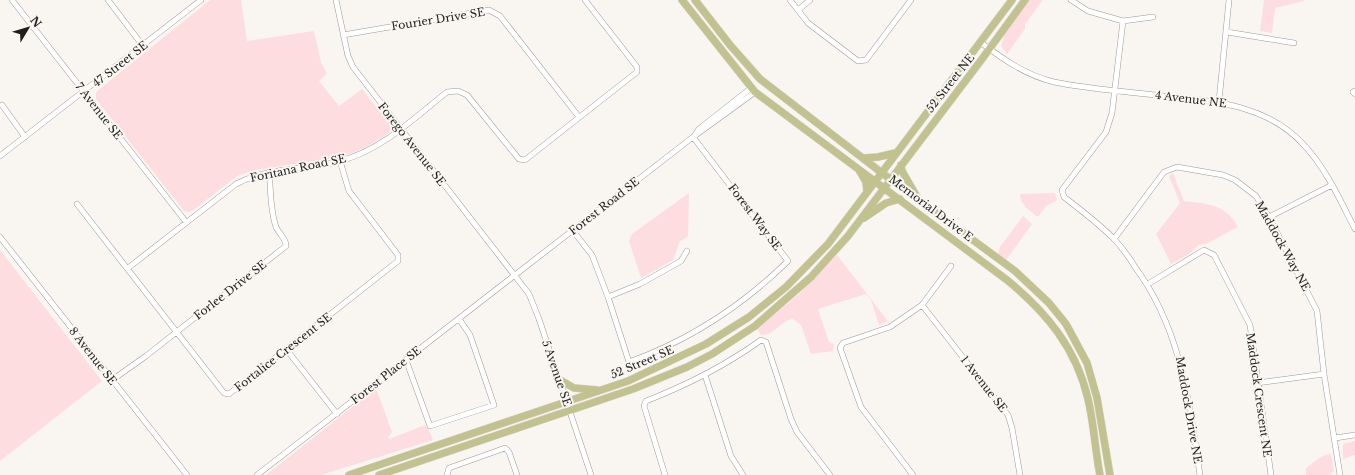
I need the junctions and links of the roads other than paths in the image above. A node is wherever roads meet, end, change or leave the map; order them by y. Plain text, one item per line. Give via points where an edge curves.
1 (12, 0) edge
2 (108, 0) edge
3 (201, 0) edge
4 (336, 0) edge
5 (585, 0) edge
6 (682, 0) edge
7 (695, 0) edge
8 (790, 0) edge
9 (810, 0) edge
10 (911, 0) edge
11 (1012, 0) edge
12 (1025, 0) edge
13 (1071, 0) edge
14 (1229, 0) edge
15 (798, 10) junction
16 (1154, 17) dead end
17 (1123, 21) junction
18 (1227, 32) junction
19 (342, 35) junction
20 (980, 42) junction
21 (1294, 43) dead end
22 (143, 46) junction
23 (990, 50) junction
24 (753, 90) junction
25 (1114, 90) junction
26 (1355, 91) edge
27 (84, 92) junction
28 (1355, 94) edge
29 (1219, 101) junction
30 (2, 106) dead end
31 (579, 117) junction
32 (399, 129) junction
33 (25, 137) junction
34 (694, 137) junction
35 (895, 153) junction
36 (0, 156) edge
37 (864, 158) junction
38 (340, 161) junction
39 (901, 165) junction
40 (856, 166) junction
41 (269, 172) junction
42 (882, 173) junction
43 (890, 179) junction
44 (876, 181) junction
45 (1332, 185) junction
46 (884, 187) junction
47 (867, 192) junction
48 (900, 199) junction
49 (918, 200) junction
50 (77, 204) dead end
51 (1269, 217) junction
52 (860, 220) junction
53 (186, 222) junction
54 (1355, 229) edge
55 (573, 230) junction
56 (0, 237) edge
57 (1114, 239) junction
58 (687, 251) dead end
59 (951, 266) dead end
60 (128, 268) junction
61 (515, 275) junction
62 (1148, 284) junction
63 (608, 297) junction
64 (922, 305) junction
65 (459, 319) junction
66 (177, 332) junction
67 (286, 349) junction
68 (406, 360) junction
69 (1324, 374) junction
70 (705, 375) junction
71 (112, 380) junction
72 (560, 380) junction
73 (1257, 383) junction
74 (601, 390) junction
75 (567, 402) junction
76 (570, 410) junction
77 (337, 414) junction
78 (1355, 435) edge
79 (1335, 438) junction
80 (1098, 466) junction
81 (187, 475) edge
82 (257, 475) edge
83 (349, 475) edge
84 (379, 475) edge
85 (447, 475) edge
86 (517, 475) edge
87 (591, 475) edge
88 (665, 475) edge
89 (743, 475) edge
90 (830, 475) edge
91 (913, 475) edge
92 (1020, 475) edge
93 (1094, 475) edge
94 (1100, 475) edge
95 (1110, 475) edge
96 (1200, 475) edge
97 (1271, 475) edge
98 (1340, 475) edge

1 - 27 street, 7 Avenue SE
2 - 22 street
3 - 22 street, 47 Street SE
4 - 19 street, Forego Avenue SE
5 - 31 street, Foritana Road SE via 637,67 637,72
6 - 24 main road, Memorial Drive E
7 - 37 main road, Memorial Drive E via 760,79
8 - 15 street
9 - 15 street
10 - 15 street via 866,60 858,61 808,23
11 - 20 main road, 52 Street NE
12 - 23 main road, 52 Street NE
13 - 17 street via 1088,11
14 - 18 street
16 - 17 street
17 - 25 street
18 - 21 street
18 - 29 street
19 - 31 street, Fourier Drive SE via 489,10 500,16
19 - 32 street, Forego Avenue SE via 353,67
20 - 23 street, 4 Avenue NE
20 - 35 main road, 52 Street NE
22 - 27 street, 47 Street SE
23 - 25 street, 4 Avenue NE via 1017,68 1046,79
23 - 39 main road, 52 Street NE
24 - 34 street, Forest Road SE via 699,129
24 - 40 main road, Memorial Drive E
25 - 29 street, 4 Avenue NE
25 - 57 street, Maddock Drive NE via 1112,113 1106,132 1062,190 1064,197
26 - 28 street
27 - 33 street, 47 Street SE
27 - 53 street, 7 Avenue SE
29 - 45 street, 4 Avenue NE via 1247,108 1288,130 1304,144
30 - 33 street
31 - 32 street, Foritana Road SE via 525,160 519,159 467,95 458,91 447,92
32 - 38 street, Foritana Road SE via 380,144
32 - 61 street, Forego Avenue SE
33 - 36 street, 47 Street SE
34 - 55 street, Forest Road SE
34 - 63 street, Forest Way SE via 788,261 732,309 665,349 629,362
35 - 37 main road
35 - 42 main road, 52 Street NE
37 - 42 main road, Memorial Drive E
38 - 41 street, Foritana Road SE
38 - 67 street, Fortalice Crescent SE via 349,191 398,255 398,261
39 - 43 main road, 52 Street NE
39 - 49 main road
40 - 44 main road, Memorial Drive E
40 - 47 main road via 865,180
41 - 53 street, Foritana Road SE via 249,177 236,184
41 - 66 street, Forlee Drive SE via 273,213 286,246
42 - 43 main road, Memorial Drive E
42 - 44 main road, 52 Street SE
43 - 46 main road, 52 Street SE
43 - 49 main road, Memorial Drive E
44 - 46 main road, Memorial Drive E
44 - 47 main road, 52 Street SE
45 - 51 street
45 - 54 street, 4 Avenue NE
46 - 48 main road, Memorial Drive E
46 - 52 main road, 52 Street SE
47 - 74 main road, 52 Street SE via 828,244 770,301 731,329 682,357
48 - 52 main road via 886,203
48 - 80 main road, Memorial Drive E via 1026,295 1057,330 1078,367 1085,386
49 - 95 main road, Memorial Drive E via 1015,271 1049,303 1066,324 1094,383
50 - 60 street, Fortalice Crescent SE
51 - 57 street, Maddock Way NE via 1256,196 1235,180 1223,175 1177,167 1164,172
51 - 69 street, Maddock Way NE via 1317,311
52 - 76 main road, 52 Street SE via 811,277 738,338 712,354 662,378
53 - 60 street, Foritana Road SE
55 - 61 street, Forest Road SE
55 - 63 street, Forest Way SE via 592,255
56 - 71 street, 8 Avenue SE
57 - 62 street, Maddock Drive NE
58 - 63 street via 681,261 640,284
59 - 64 street
60 - 66 street, Fortalice Crescent SE
61 - 65 street, Forest Place SE
61 - 72 street, 5 Avenue SE via 535,307
62 - 73 street, Maddock Crescent NE via 1204,250 1214,255 1250,325
62 - 96 street, Maddock Drive NE via 1164,314 1179,354 1189,399
64 - 91 street via 894,324 843,343 840,348 861,407
64 - 92 street, 1 Avenue SE via 1008,415
65 - 68 street, Forest Place SE
65 - 68 street via 470,335 494,405 430,426
66 - 67 street, Fortalice Crescent SE via 224,393 229,394
66 - 71 street, Forlee Drive SE
67 - 77 street
68 - 77 street, Forest Place SE
69 - 73 street
69 - 79 street, Maddock Way NE
70 - 88 street via 646,401 644,406
70 - 89 street via 731,456
70 - 90 street via 736,358 761,340 766,342 797,432
71 - 81 street, 8 Avenue SE
72 - 74 main road via 574,388
72 - 75 street, 5 Avenue SE
73 - 97 street, Maddock Crescent NE
74 - 75 main road, 52 Street SE
75 - 76 street, 5 Avenue SE
75 - 83 main road, 52 Street SE
76 - 84 main road, 52 Street SE
76 - 87 street, 5 Avenue SE
77 - 82 street, Forest Place SE
78 - 79 street
79 - 98 street, Maddock Way NE
80 - 93 main road
80 - 94 main road, Memorial Drive E
85 - 86 street via 449,468 505,448 510,452

